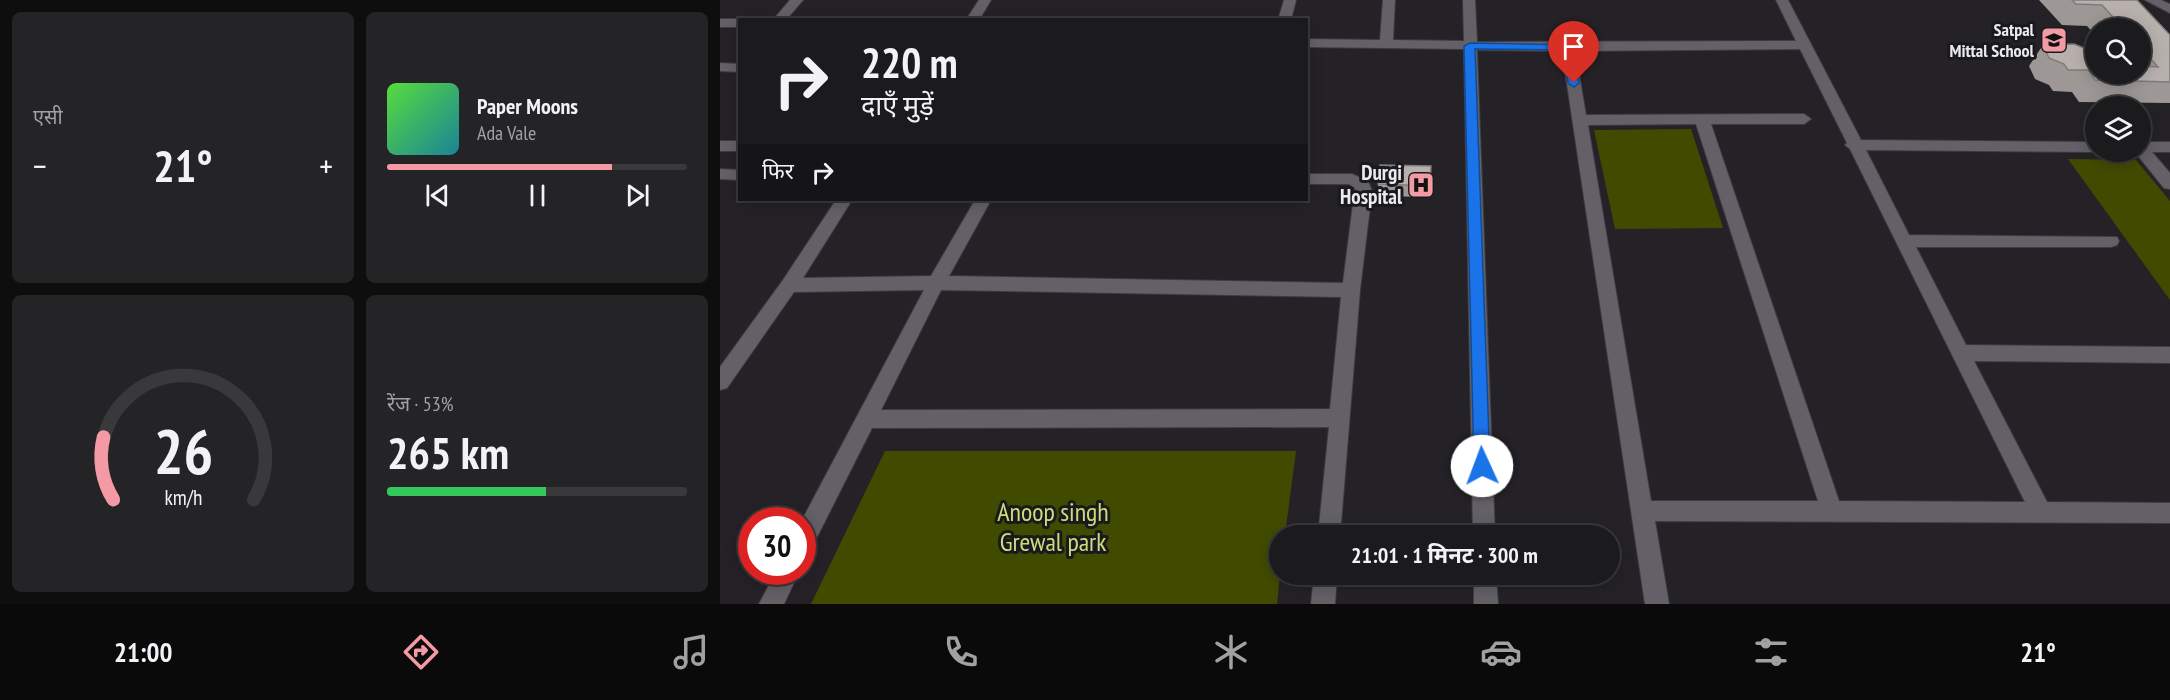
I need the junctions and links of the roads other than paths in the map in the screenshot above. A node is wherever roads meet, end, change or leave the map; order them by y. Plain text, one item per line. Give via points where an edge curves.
1 (796, 0) edge
2 (985, 0) edge
3 (1290, 0) edge
4 (1389, 0) edge
5 (1470, 0) edge
6 (1782, 0) edge
7 (2151, 0) edge
8 (2170, 9) edge
9 (781, 18) edge
10 (973, 18) edge
11 (1285, 18) edge
12 (720, 23) edge
13 (738, 23) edge
14 (1308, 43) edge
15 (1386, 45) junction
16 (1803, 45) junction
17 (1470, 46) junction
18 (1568, 47) junction
19 (720, 67) edge
20 (738, 68) edge
21 (1702, 119) junction
22 (1804, 119) dead end
23 (1579, 120) junction
24 (1854, 145) junction
25 (720, 146) edge
26 (738, 146) edge
27 (2085, 147) edge
28 (2170, 147) edge
29 (1308, 179) edge
30 (2170, 184) edge
31 (843, 201) edge
32 (982, 201) edge
33 (1903, 240) junction
34 (2111, 241) dead end
35 (936, 284) junction
36 (789, 285) junction
37 (1351, 290) junction
38 (1960, 353) junction
39 (2170, 355) edge
40 (720, 382) edge
41 (866, 418) junction
42 (1339, 418) junction
43 (2040, 510) junction
44 (1642, 511) junction
45 (1832, 512) junction
46 (2170, 513) edge
47 (816, 516) edge
48 (1330, 525) edge
49 (1484, 525) edge
50 (781, 585) edge
51 (1325, 585) edge
52 (1485, 585) edge
53 (771, 604) edge
54 (1323, 604) edge
55 (1486, 604) edge
56 (1657, 604) edge

1 - 9 street
2 - 10 street
3 - 11 street
4 - 15 street
5 - 17 street
6 - 16 street
7 - 8 street
12 - 13 street
14 - 15 street
15 - 17 street
16 - 18 street
16 - 24 street
17 - 18 street
17 - 49 street
18 - 23 street
19 - 20 street
21 - 22 street
21 - 23 street
21 - 45 street
23 - 44 street
24 - 27 street
24 - 33 street
25 - 26 street
28 - 30 street via 2140,147
29 - 37 street via 1352,179 1362,185
31 - 36 street
32 - 35 street
33 - 34 street
33 - 38 street
35 - 36 street
35 - 37 street
35 - 41 street
36 - 40 street
37 - 42 street
38 - 39 street
38 - 43 street
41 - 42 street
41 - 47 street
42 - 48 street
43 - 45 street
43 - 46 street
44 - 45 street
44 - 56 street
50 - 53 street
51 - 54 street
52 - 55 street

